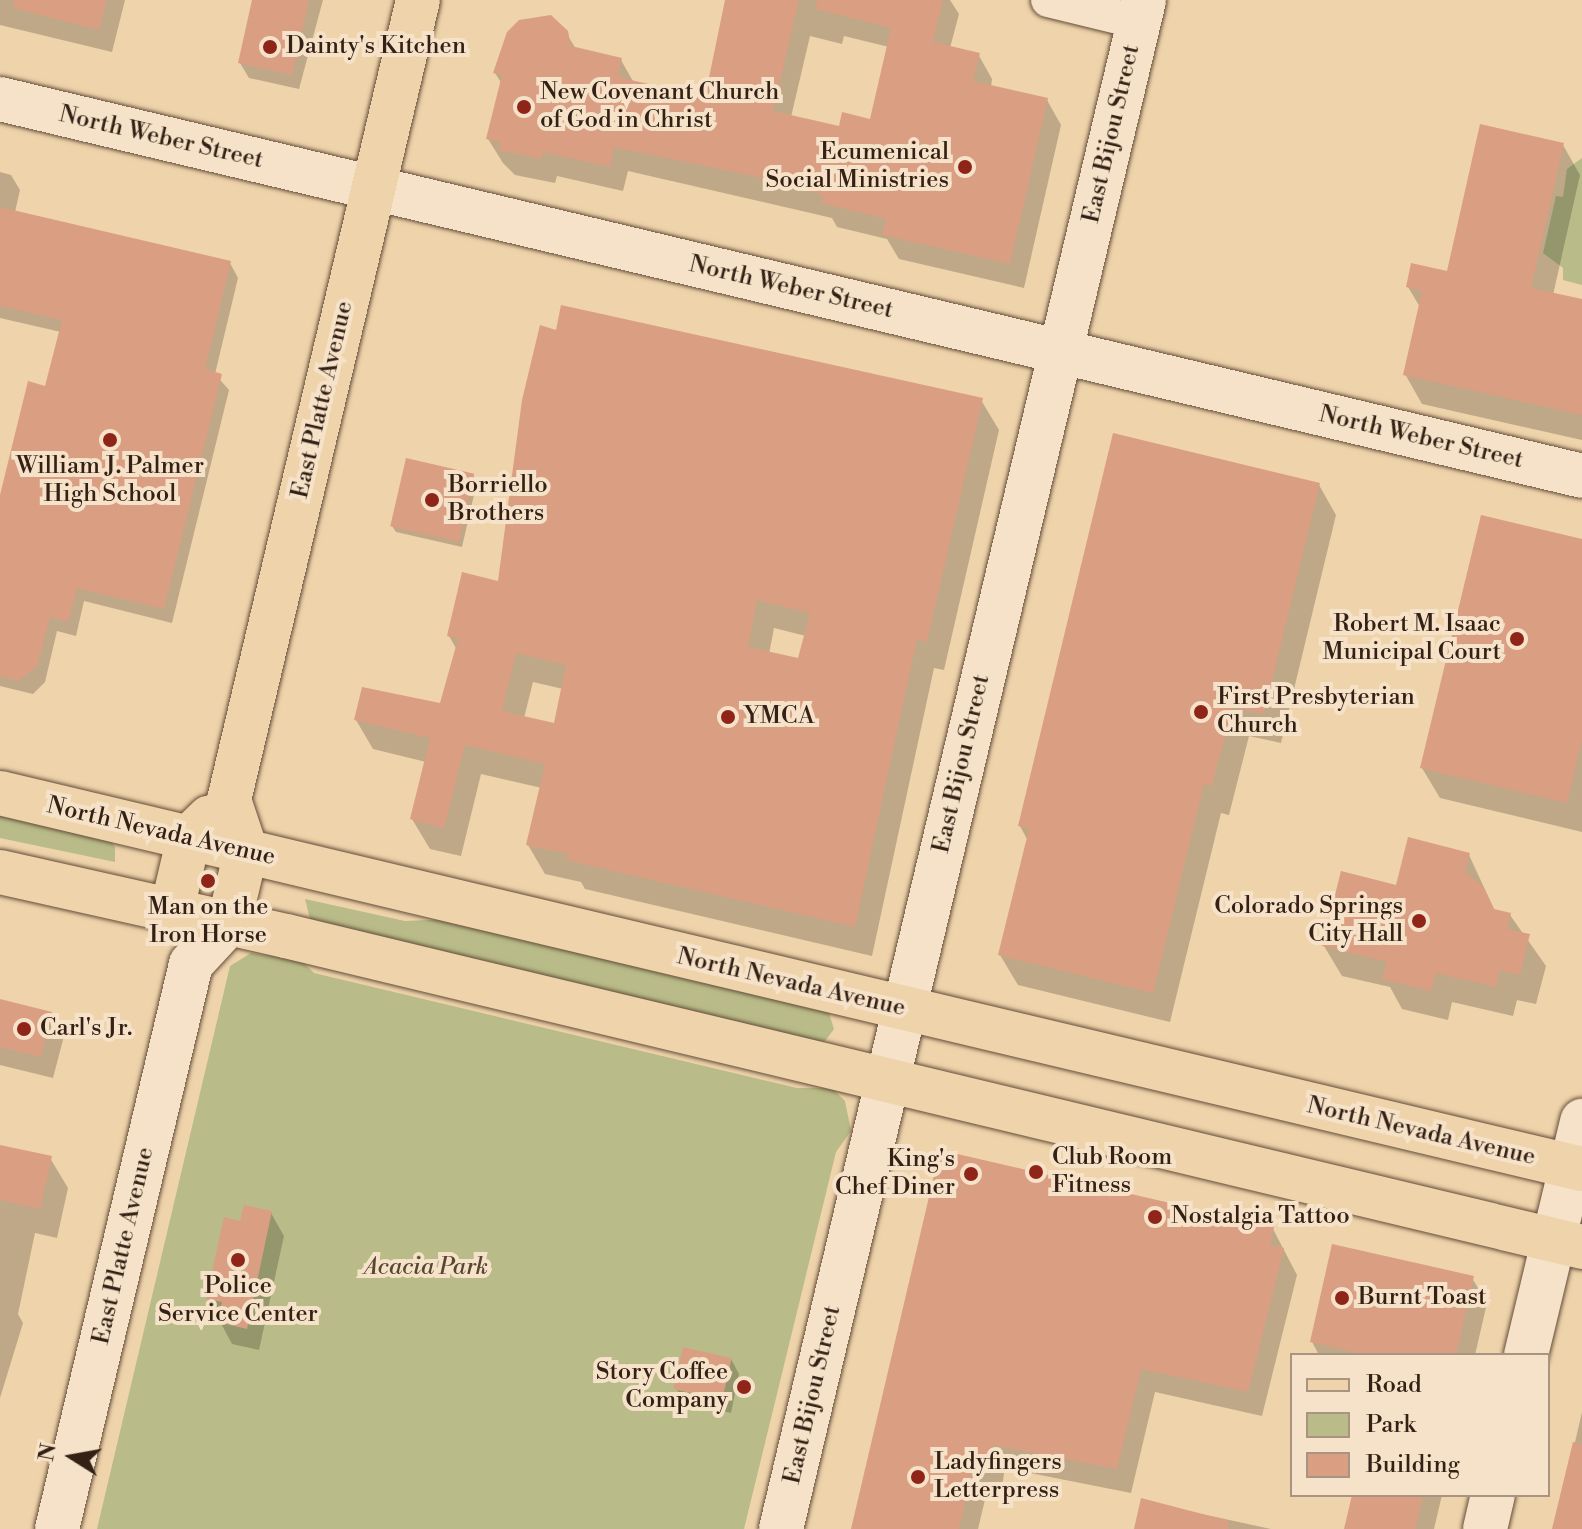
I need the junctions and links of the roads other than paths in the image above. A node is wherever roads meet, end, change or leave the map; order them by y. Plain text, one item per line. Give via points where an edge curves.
1 (418, 0) edge
2 (1048, 0) edge
3 (1141, 11) edge
4 (0, 99) edge
5 (372, 188) junction
6 (1060, 352) junction
7 (1582, 476) edge
8 (0, 793) edge
9 (229, 800) junction
10 (189, 837) junction
11 (246, 851) junction
12 (0, 872) edge
13 (172, 909) junction
14 (229, 923) junction
15 (191, 964) junction
16 (903, 1010) junction
17 (887, 1080) junction
18 (1582, 1121) edge
19 (1576, 1168) edge
20 (1568, 1244) edge
21 (1527, 1353) edge
22 (1493, 1497) edge
23 (57, 1529) edge
24 (781, 1529) edge
25 (1485, 1529) edge

1 - 5 main road, East Platte Avenue
2 - 3 street
3 - 6 main road, East Bijou Street
4 - 5 main road, North Weber Street
5 - 6 main road, North Weber Street
5 - 9 main road, East Platte Avenue
6 - 7 main road, North Weber Street
6 - 16 main road, East Bijou Street
8 - 10 main road, North Nevada Avenue
9 - 10 main road
9 - 11 main road
10 - 11 main road, North Nevada Avenue
10 - 13 main road
11 - 14 main road, East Platte Avenue
11 - 16 main road, North Nevada Avenue
12 - 13 main road
13 - 14 main road
13 - 15 main road
14 - 15 main road, East Platte Avenue
14 - 17 main road
15 - 23 main road, East Platte Avenue
16 - 17 main road, East Bijou Street
16 - 19 main road, North Nevada Avenue
17 - 20 main road
17 - 24 main road, East Bijou Street
18 - 19 main road
19 - 20 main road
20 - 21 main road
22 - 25 main road

